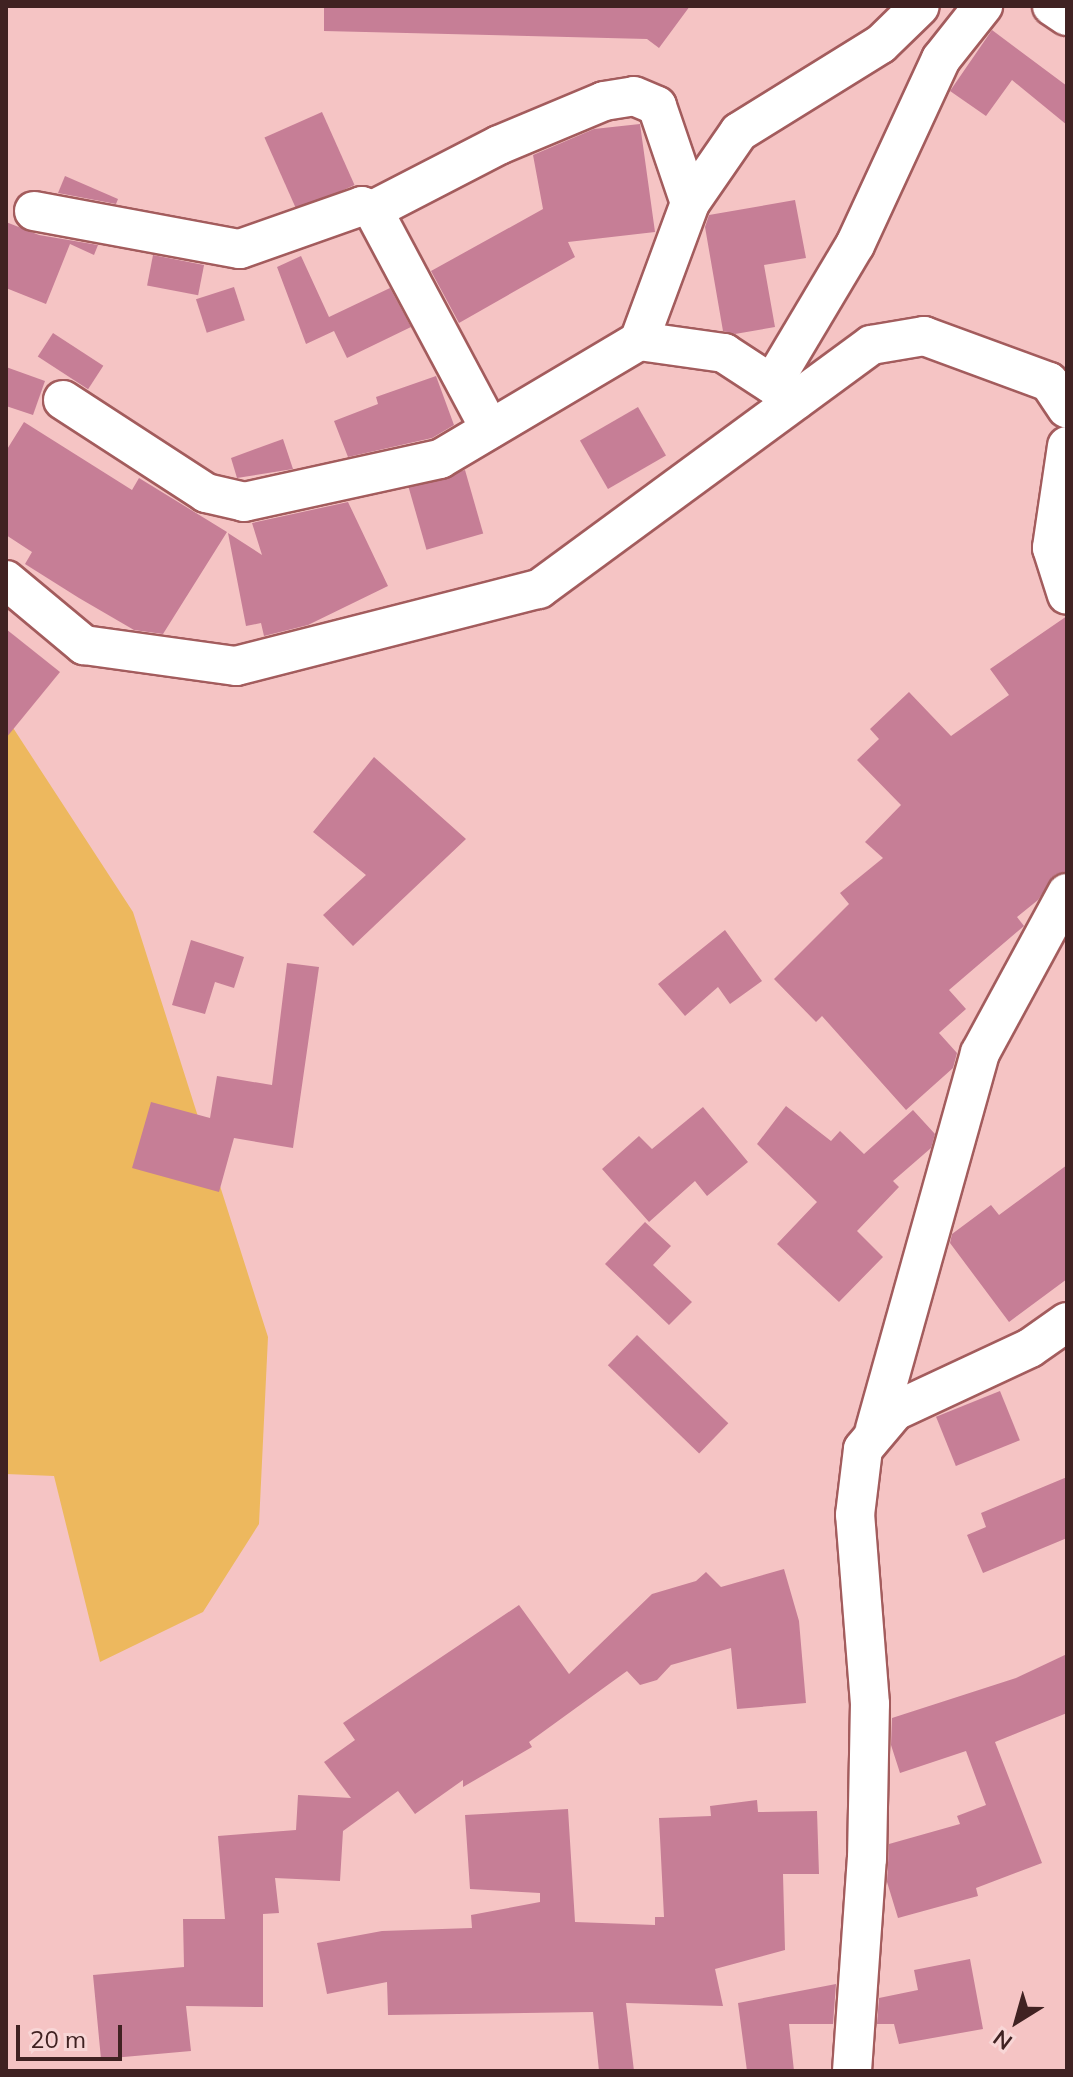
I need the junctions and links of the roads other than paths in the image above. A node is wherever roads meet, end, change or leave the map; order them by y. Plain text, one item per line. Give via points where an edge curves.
1 (920, 6) edge
2 (983, 6) edge
3 (1052, 6) edge
4 (1067, 16) edge
5 (690, 203) junction
6 (373, 210) junction
7 (34, 211) dead end
8 (639, 341) junction
9 (784, 392) junction
10 (63, 400) dead end
11 (1067, 409) edge
12 (490, 429) junction
13 (1067, 446) edge
14 (6, 580) edge
15 (1067, 595) edge
16 (1067, 893) edge
17 (1066, 1326) edge
18 (875, 1429) junction
19 (852, 2071) edge

1 - 5 street via 881,44 739,132
2 - 9 street via 941,59
3 - 4 street
5 - 6 street via 657,106 634,96 604,101 499,145
5 - 8 street
6 - 7 street via 362,206 240,249
6 - 12 street
8 - 9 street via 724,353
8 - 12 street
9 - 11 street via 871,345 924,336 1049,382
9 - 14 street via 539,589 236,666 84,645
10 - 12 street via 206,493 244,502 440,459
13 - 15 street via 1052,548
16 - 18 street via 980,1053
17 - 18 street via 995,1366 918,1398
18 - 19 street via 857,1470 855,1515 870,1704 867,1859

